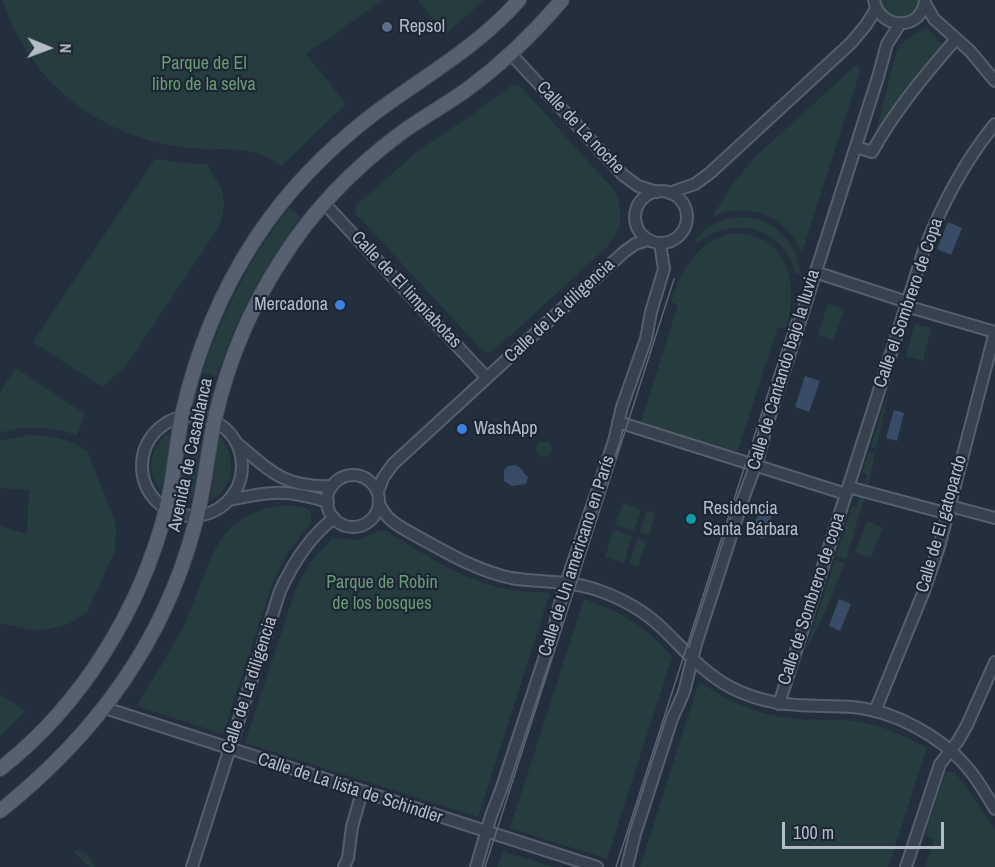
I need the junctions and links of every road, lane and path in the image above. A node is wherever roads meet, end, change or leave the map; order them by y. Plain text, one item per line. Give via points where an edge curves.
1 (519, 0) edge
2 (562, 0) edge
3 (925, 1) edge
4 (875, 4) edge
5 (900, 24) junction
6 (956, 39) junction
7 (511, 54) junction
8 (995, 81) edge
9 (995, 124) edge
10 (856, 147) junction
11 (657, 192) junction
12 (669, 193) junction
13 (324, 203) junction
14 (648, 240) junction
15 (660, 243) junction
16 (815, 272) junction
17 (907, 304) junction
18 (994, 336) edge
19 (487, 378) junction
20 (182, 417) junction
21 (214, 420) junction
22 (618, 422) junction
23 (238, 444) junction
24 (756, 466) junction
25 (332, 486) junction
26 (847, 491) junction
27 (378, 492) junction
28 (229, 500) junction
29 (328, 502) junction
30 (379, 504) junction
31 (166, 509) junction
32 (950, 510) junction
33 (197, 516) junction
34 (334, 518) junction
35 (995, 518) edge
36 (566, 582) junction
37 (692, 660) junction
38 (995, 662) edge
39 (779, 704) junction
40 (105, 708) junction
41 (875, 711) junction
42 (229, 750) junction
43 (949, 750) junction
44 (0, 769) edge
45 (362, 792) junction
46 (995, 808) edge
47 (0, 811) edge
48 (486, 832) junction
49 (192, 867) edge
50 (344, 867) edge
51 (476, 867) edge
52 (597, 867) edge
53 (627, 867) edge
54 (906, 867) edge

1 - 20 main road, Avenida de Casablanca via 484,34 341,141 285,199 256,238 222,298 195,368
2 - 7 main road, Avenida de Casablanca
3 - 5 street via 916,18
3 - 6 street via 934,19
4 - 5 street via 888,21
4 - 12 street via 866,25 851,43 716,168 695,184
5 - 10 street, Calle de Cantando bajo la lluvia via 887,44
6 - 8 street
6 - 10 street via 912,89 872,152
7 - 11 street, Calle de La noche via 623,175 638,186
7 - 13 main road, Avenida de Casablanca via 468,89 401,133 359,167
9 - 17 street, Calle el Sombrero de Copa via 947,196 922,253
10 - 16 street, Calle de Cantando bajo la lluvia
11 - 12 street
11 - 14 street via 646,196 636,210 637,226
12 - 15 street via 684,204 687,221 678,237
13 - 19 street, Calle de El limpiabotas
13 - 21 main road, Avenida de Casablanca via 282,258 254,308 231,362
14 - 15 street
14 - 19 street, Calle de La diligencia via 624,252
15 - 22 street, Calle de Un americano en París via 664,269
16 - 17 street
16 - 24 street, Calle de Cantando bajo la lluvia
17 - 18 street
17 - 26 street, Calle el Sombrero de Copa
18 - 32 street, Calle de El gatopardo
19 - 27 street, Calle de La diligencia via 393,464
20 - 21 street
20 - 31 main road, Avenida de Casablanca
20 - 31 street via 156,430 143,456 148,489
21 - 23 street via 230,431
21 - 33 main road, Avenida de Casablanca
22 - 24 street
22 - 36 street, Calle de Un americano en París
23 - 25 street via 280,477 301,484
23 - 28 street via 241,475
24 - 26 street
24 - 37 street, Calle de Cantando bajo la lluvia
25 - 27 street via 340,478 357,475 371,482
25 - 29 street
26 - 32 street
26 - 39 street, Calle de Sombrero de copa
27 - 30 street
28 - 29 street via 278,492
28 - 33 street via 209,514
29 - 34 street
30 - 34 street via 373,518 361,525 346,526
30 - 36 street via 396,524 488,572 524,580
31 - 33 street
31 - 44 main road, Avenida de Casablanca via 138,589 101,657 55,718
32 - 35 street
32 - 41 street, Calle de El gatopardo via 924,591
33 - 40 main road, Avenida de Casablanca via 164,613
34 - 42 street, Calle de La diligencia via 308,543 285,581
36 - 37 street via 601,591 637,609
36 - 48 street, Calle de Un americano en París
37 - 39 street via 728,686
37 - 53 street, Calle de Cantando bajo la lluvia
38 - 43 street via 967,725
39 - 41 street
40 - 42 street, Calle de La lista de Schindler
40 - 47 main road, Avenida de Casablanca via 42,775
41 - 43 street via 917,728
42 - 45 street, Calle de La lista de Schindler
42 - 49 street, Calle de La diligencia
43 - 46 street via 969,769
43 - 54 street via 938,770
45 - 48 street, Calle de La lista de Schindler
45 - 50 street
48 - 51 street, Calle de Un americano en París
48 - 52 street, Calle de La lista de Schindler

